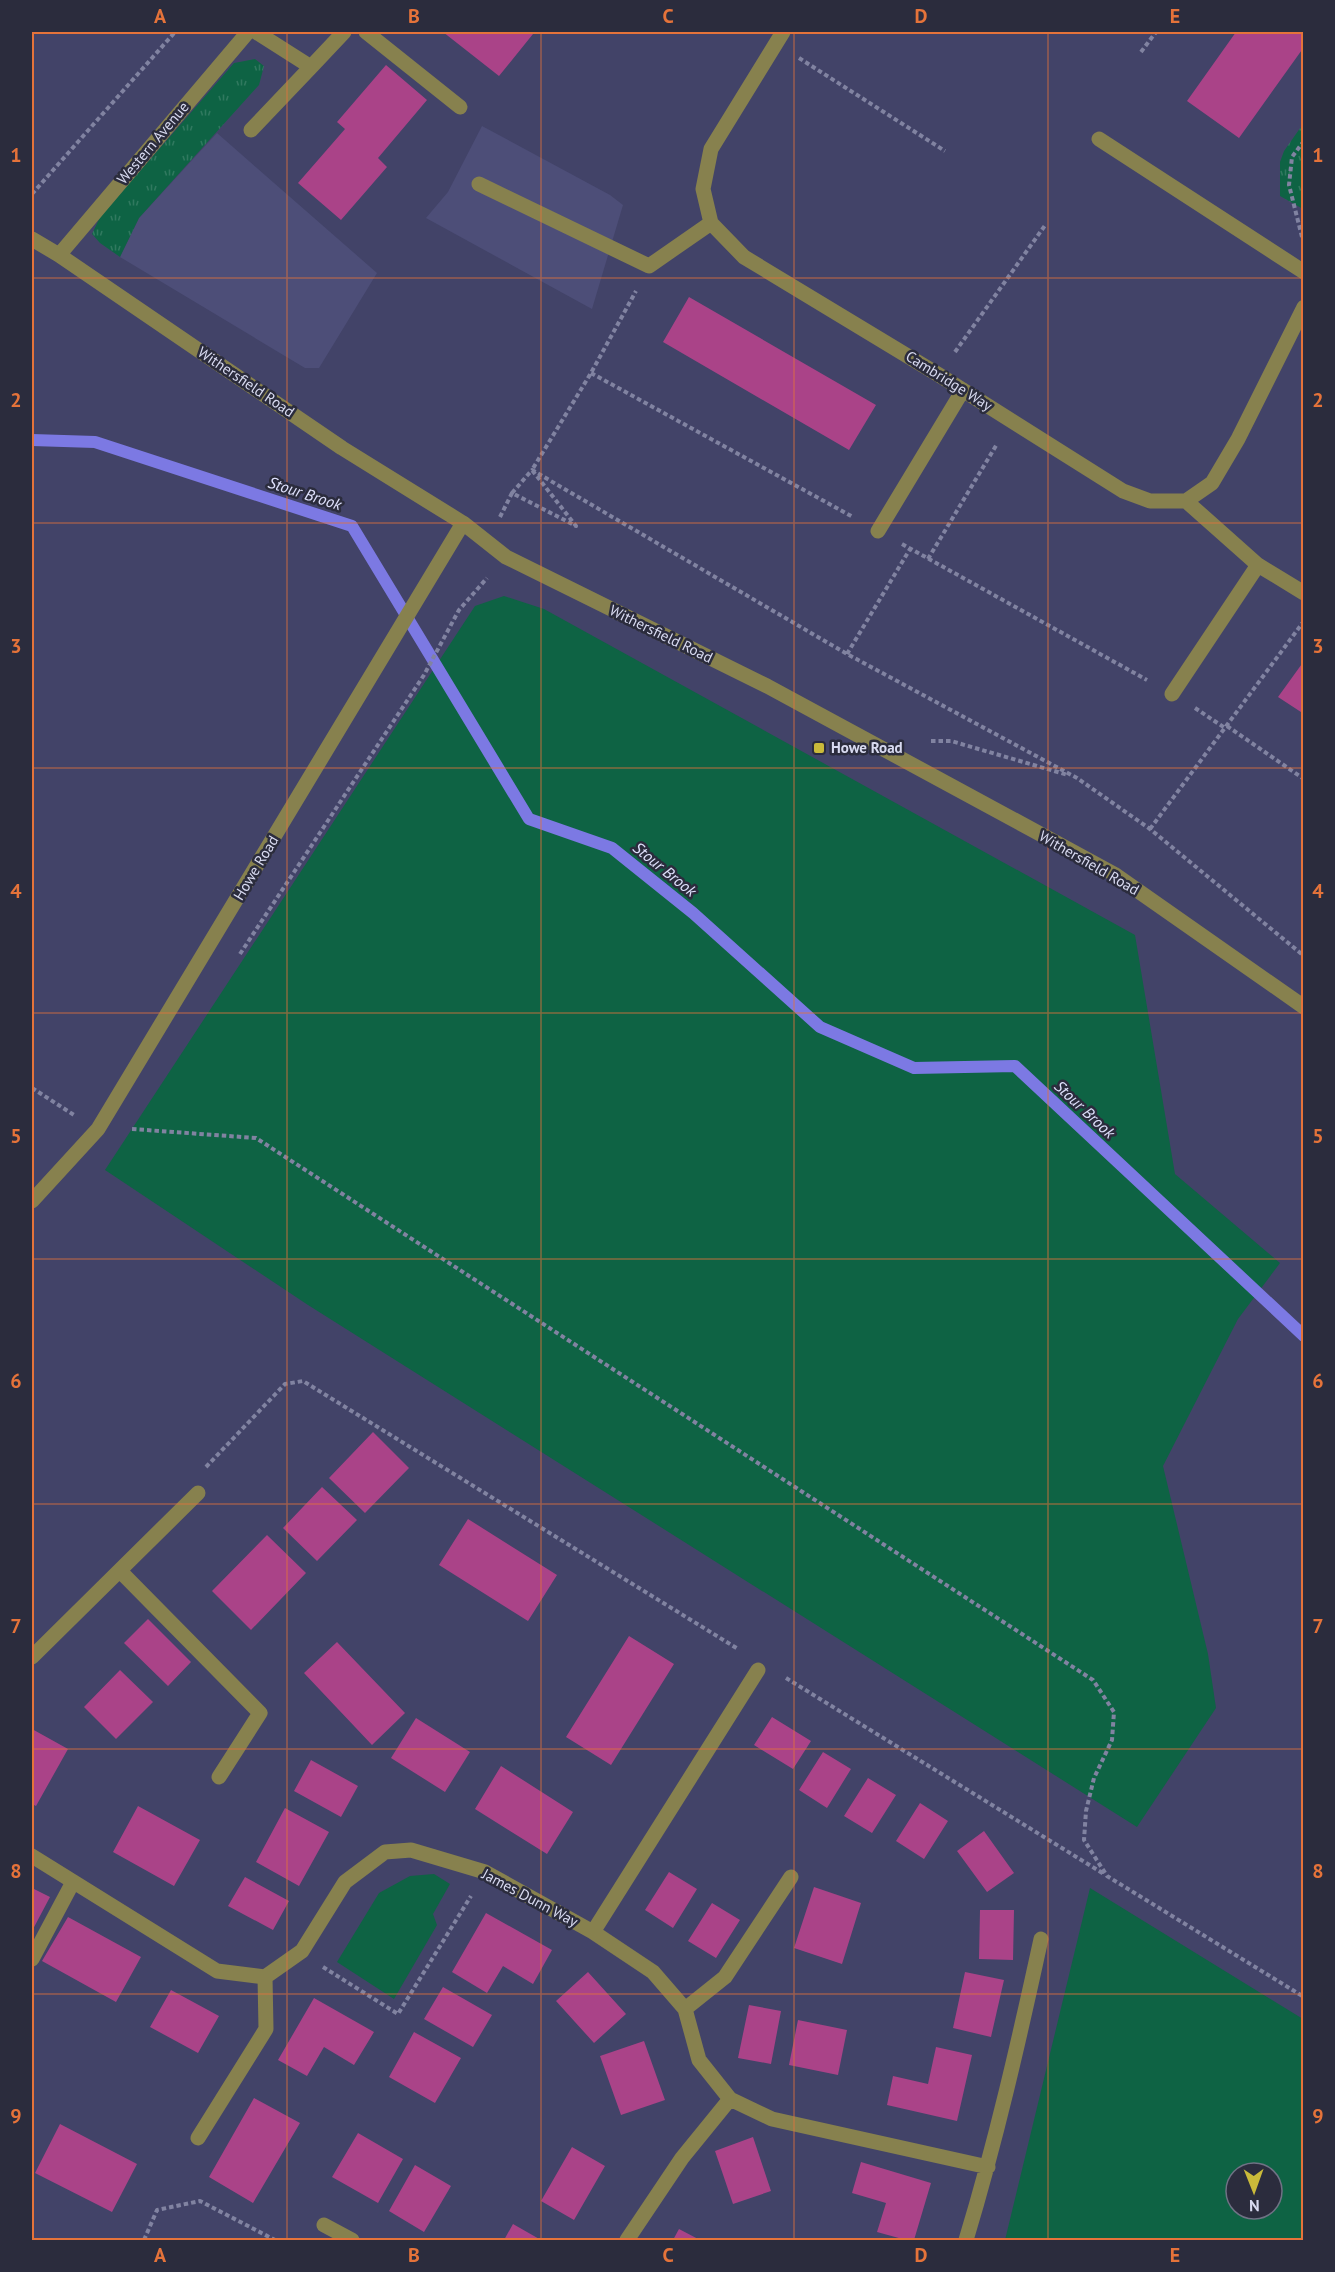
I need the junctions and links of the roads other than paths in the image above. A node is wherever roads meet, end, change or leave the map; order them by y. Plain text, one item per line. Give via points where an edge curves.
1 (248, 32) edge
2 (256, 32) edge
3 (344, 32) edge
4 (366, 32) edge
5 (780, 37) edge
6 (311, 67) junction
7 (460, 107) dead end
8 (251, 130) dead end
9 (1099, 138) dead end
10 (479, 184) dead end
11 (711, 223) junction
12 (32, 239) edge
13 (59, 255) junction
14 (1304, 272) edge
15 (1304, 307) edge
16 (963, 390) junction
17 (1186, 501) junction
18 (463, 523) junction
19 (878, 531) road end
20 (1258, 565) junction
21 (1304, 593) edge
22 (1172, 694) road end
23 (1304, 1007) edge
24 (32, 1200) edge
25 (198, 1493) dead end
26 (120, 1571) junction
27 (32, 1657) edge
28 (758, 1670) dead end
29 (219, 1778) dead end
30 (32, 1856) edge
31 (790, 1877) dead end
32 (73, 1882) junction
33 (593, 1932) junction
34 (1041, 1939) dead end
35 (32, 1959) edge
36 (265, 1977) junction
37 (685, 2009) junction
38 (730, 2099) junction
39 (198, 2138) dead end
40 (988, 2168) junction
41 (324, 2225) dead end
42 (352, 2241) edge
43 (627, 2241) edge
44 (966, 2241) edge

1 - 13 street, Western Avenue
2 - 6 street
3 - 6 street
4 - 7 street
5 - 11 street via 711,149 703,189
6 - 8 street
9 - 14 street
10 - 11 street via 649,266
11 - 16 street, Cambridge Way via 744,257
12 - 13 street, Withersfield Road
13 - 18 street, Withersfield Road via 342,448
15 - 17 street via 1212,483
16 - 17 street, Cambridge Way via 1123,491 1150,501
16 - 19 street
17 - 20 street
18 - 23 street, Withersfield Road via 506,557 767,686 1114,874
18 - 24 street, Howe Road via 98,1129
20 - 21 street
20 - 22 street
25 - 26 street
26 - 27 street
26 - 29 street via 260,1713
28 - 33 street
30 - 32 street
31 - 37 street via 725,1977
32 - 35 street
32 - 36 street via 217,1971
33 - 36 street, James Dunn Way via 485,1872 411,1850 385,1852 345,1882 302,1951
33 - 37 street, James Dunn Way via 653,1972
34 - 40 street
36 - 39 street via 266,2029
37 - 38 street, James Dunn Way via 699,2060
38 - 40 street, James Dunn Way via 772,2119
38 - 43 street via 682,2158
40 - 44 street
41 - 42 street

